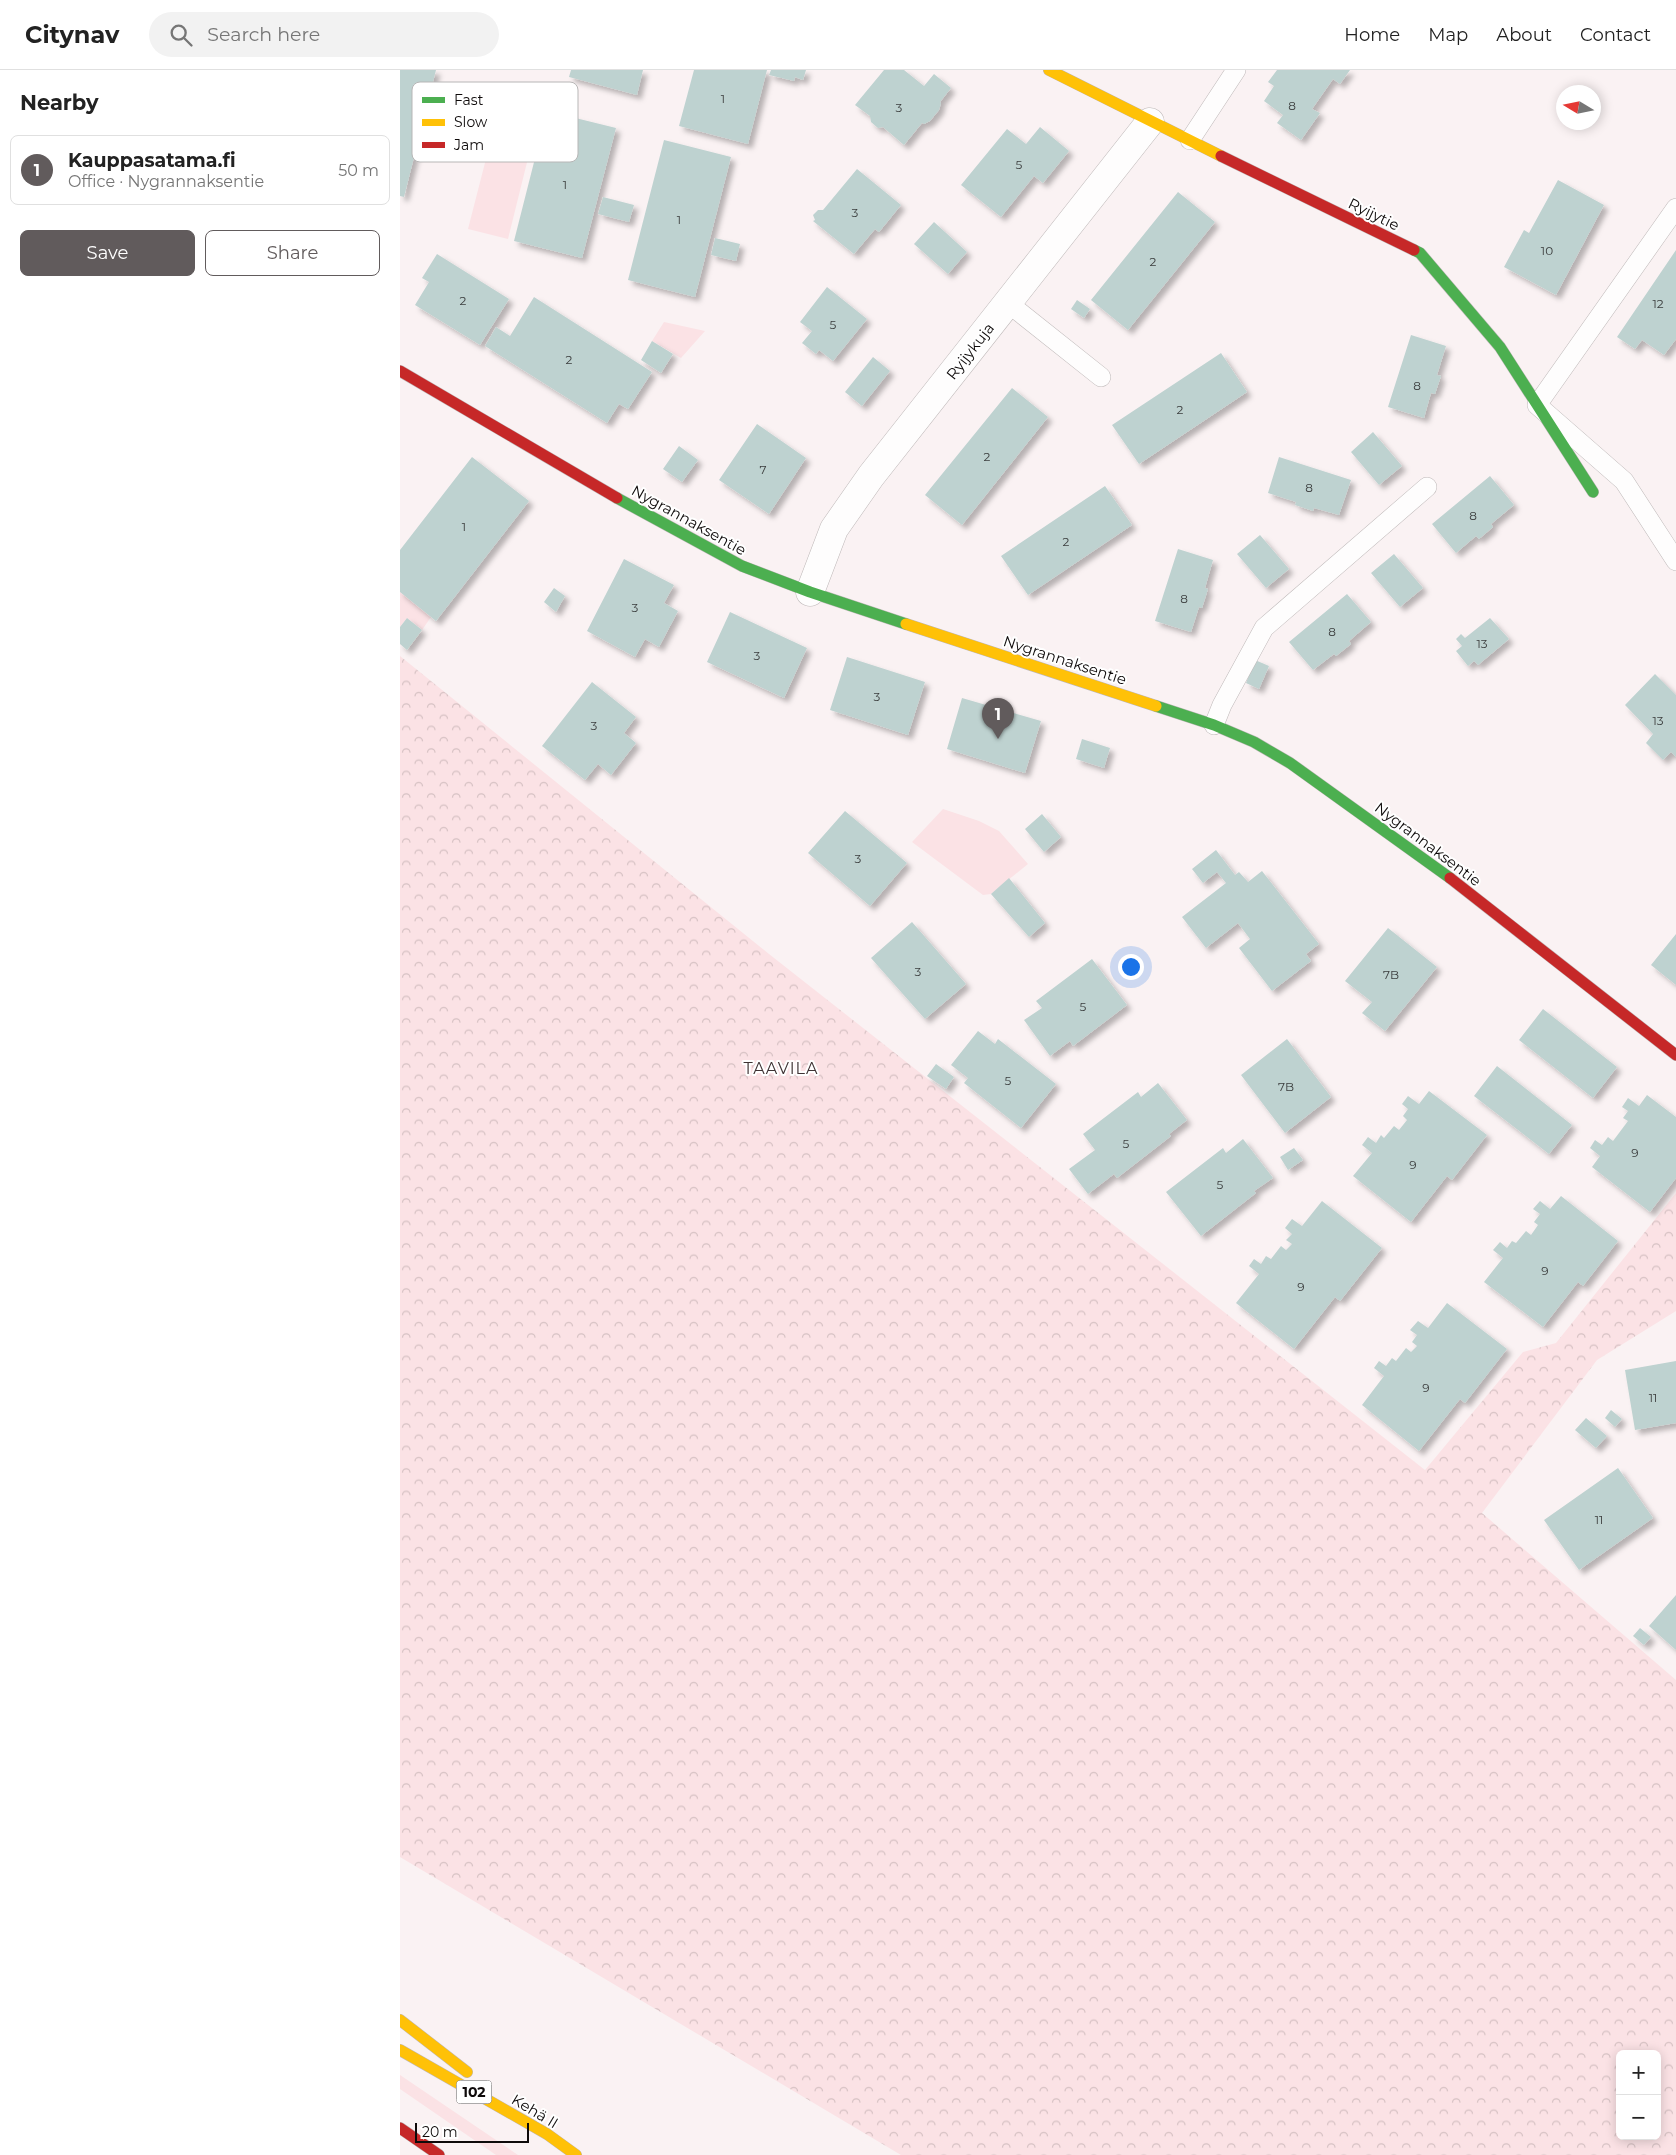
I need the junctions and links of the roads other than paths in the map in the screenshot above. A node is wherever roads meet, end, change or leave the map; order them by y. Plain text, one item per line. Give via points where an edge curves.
1 (1049, 70) edge
2 (1236, 70) edge
3 (1150, 122) junction
4 (1190, 140) junction
5 (1676, 208) edge
6 (1008, 303) junction
7 (400, 371) edge
8 (1101, 377) dead end
9 (1537, 405) junction
10 (1427, 487) dead end
11 (1593, 492) dead end
12 (1676, 561) edge
13 (810, 592) junction
14 (1214, 725) junction
15 (1676, 1055) edge
16 (400, 2020) edge
17 (400, 2050) edge
18 (400, 2128) edge
19 (547, 2134) junction
20 (439, 2155) edge
21 (576, 2155) edge

1 - 3 main road, Ryijytie
2 - 4 lane
3 - 4 main road, Ryijytie
3 - 6 street, Ryijykuja
4 - 9 main road, Ryijytie via 1420,253 1500,347
5 - 9 lane
6 - 8 lane
6 - 13 street, Ryijykuja via 871,476 834,529
7 - 13 main road, Nygrannaksentie via 694,541 742,566
9 - 11 main road, Ryijytie
9 - 12 lane via 1624,481
10 - 14 lane via 1264,628
13 - 14 main road, Nygrannaksentie
14 - 15 main road, Nygrannaksentie via 1254,742 1290,763 1426,858
16 - 19 main road
17 - 19 main road, Kehä II / 102
18 - 20 main road
19 - 21 main road, Kehä II / 102

